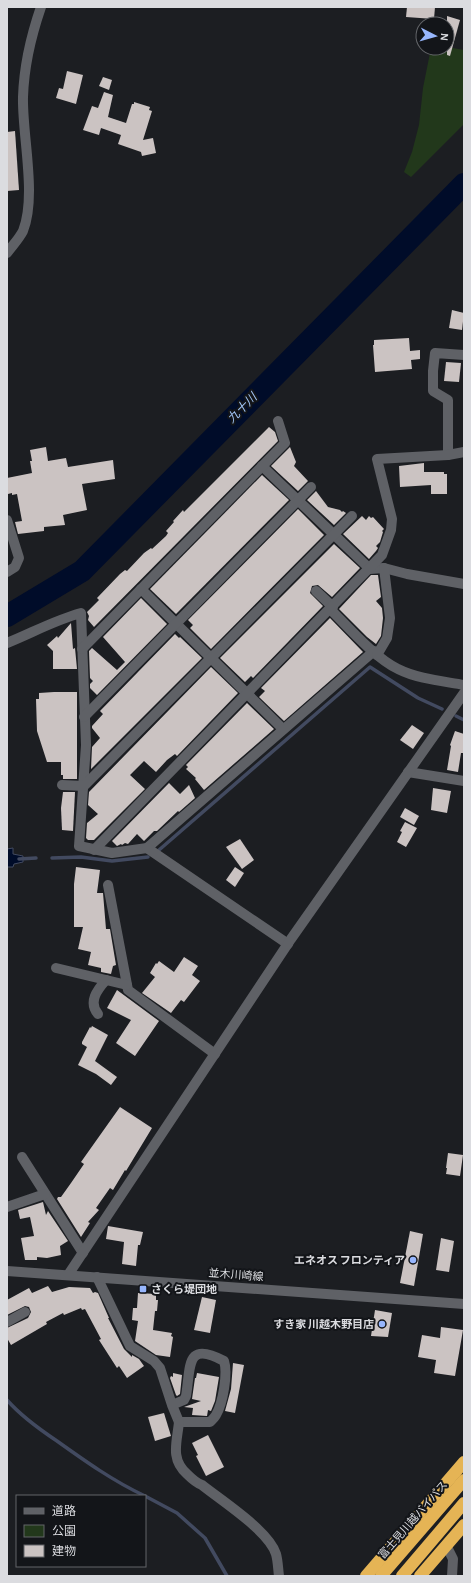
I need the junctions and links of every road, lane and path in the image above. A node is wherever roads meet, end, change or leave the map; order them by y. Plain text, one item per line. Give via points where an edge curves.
1 (41, 7) edge
2 (7, 253) edge
3 (464, 355) edge
4 (278, 421) dead end
5 (464, 452) edge
6 (448, 455) junction
7 (262, 466) junction
8 (311, 487) dead end
9 (299, 501) junction
10 (352, 516) dead end
11 (7, 520) edge
12 (335, 534) junction
13 (384, 568) junction
14 (370, 569) junction
15 (7, 572) edge
16 (464, 584) edge
17 (141, 589) junction
18 (316, 590) dead end
19 (332, 608) junction
20 (176, 624) junction
21 (7, 643) edge
22 (82, 649) junction
23 (375, 653) junction
24 (212, 659) junction
25 (464, 685) edge
26 (464, 693) edge
27 (247, 694) junction
28 (84, 717) junction
29 (283, 729) junction
30 (408, 772) junction
31 (464, 781) edge
32 (62, 785) dead end
33 (84, 786) junction
34 (147, 848) junction
35 (94, 850) junction
36 (108, 885) dead end
37 (288, 944) junction
38 (56, 968) dead end
39 (106, 980) junction
40 (127, 985) junction
41 (98, 1014) dead end
42 (215, 1054) junction
43 (22, 1157) dead end
44 (45, 1194) junction
45 (7, 1207) edge
46 (83, 1253) junction
47 (7, 1270) edge
48 (68, 1275) junction
49 (97, 1277) junction
50 (464, 1304) edge
51 (25, 1312) dead end
52 (7, 1322) edge
53 (172, 1405) junction
54 (179, 1422) junction
55 (464, 1462) edge
56 (464, 1480) edge
57 (464, 1503) edge
58 (464, 1525) edge
59 (446, 1546) junction
60 (279, 1576) edge
61 (366, 1576) edge
62 (381, 1576) edge
63 (402, 1576) edge
64 (420, 1576) edge
65 (452, 1576) edge

1 - 2 street via 33,31 24,76 27,214 22,231
3 - 6 street via 435,353 433,390 448,400
4 - 7 street via 285,443
5 - 6 street
6 - 14 street via 377,459 392,519 382,555
7 - 9 street
7 - 17 street
8 - 9 street
9 - 12 street
9 - 20 street
10 - 12 street
11 - 15 street via 19,558 15,567
12 - 14 street
12 - 24 street
13 - 14 street
13 - 16 street
13 - 23 street via 390,618 387,638
14 - 19 street
17 - 20 street
17 - 22 street
18 - 19 street
19 - 23 street
19 - 27 street
20 - 24 street
20 - 28 street
21 - 22 street via 62,618 81,613
22 - 28 street
23 - 25 street via 397,669 416,676
23 - 29 street
24 - 27 street
24 - 33 street
26 - 30 street
27 - 29 street
27 - 35 street
28 - 33 street
29 - 34 street
30 - 31 street
30 - 37 street
32 - 33 street
33 - 35 street via 79,846
34 - 35 street via 112,853
34 - 37 street
36 - 40 street
37 - 42 street
38 - 39 street
39 - 40 street
39 - 41 street via 97,991 93,1003
40 - 42 street via 128,990
42 - 46 street
43 - 44 street
44 - 45 street
44 - 46 street
46 - 48 street
47 - 48 street, 並木川崎線
48 - 49 street, 並木川崎線
49 - 50 street, 並木川崎線
49 - 53 street via 130,1346 154,1361 160,1368
51 - 52 street
53 - 54 street
53 - 54 street via 184,1400 186,1396 190,1366 195,1355 214,1355 224,1361 226,1368 216,1415 210,1422
54 - 60 street via 176,1454 180,1468 267,1538 276,1554
55 - 61 highway
56 - 62 highway, 富士見川越バイパス
57 - 63 highway
58 - 59 highway
59 - 64 highway
59 - 65 street via 453,1559

